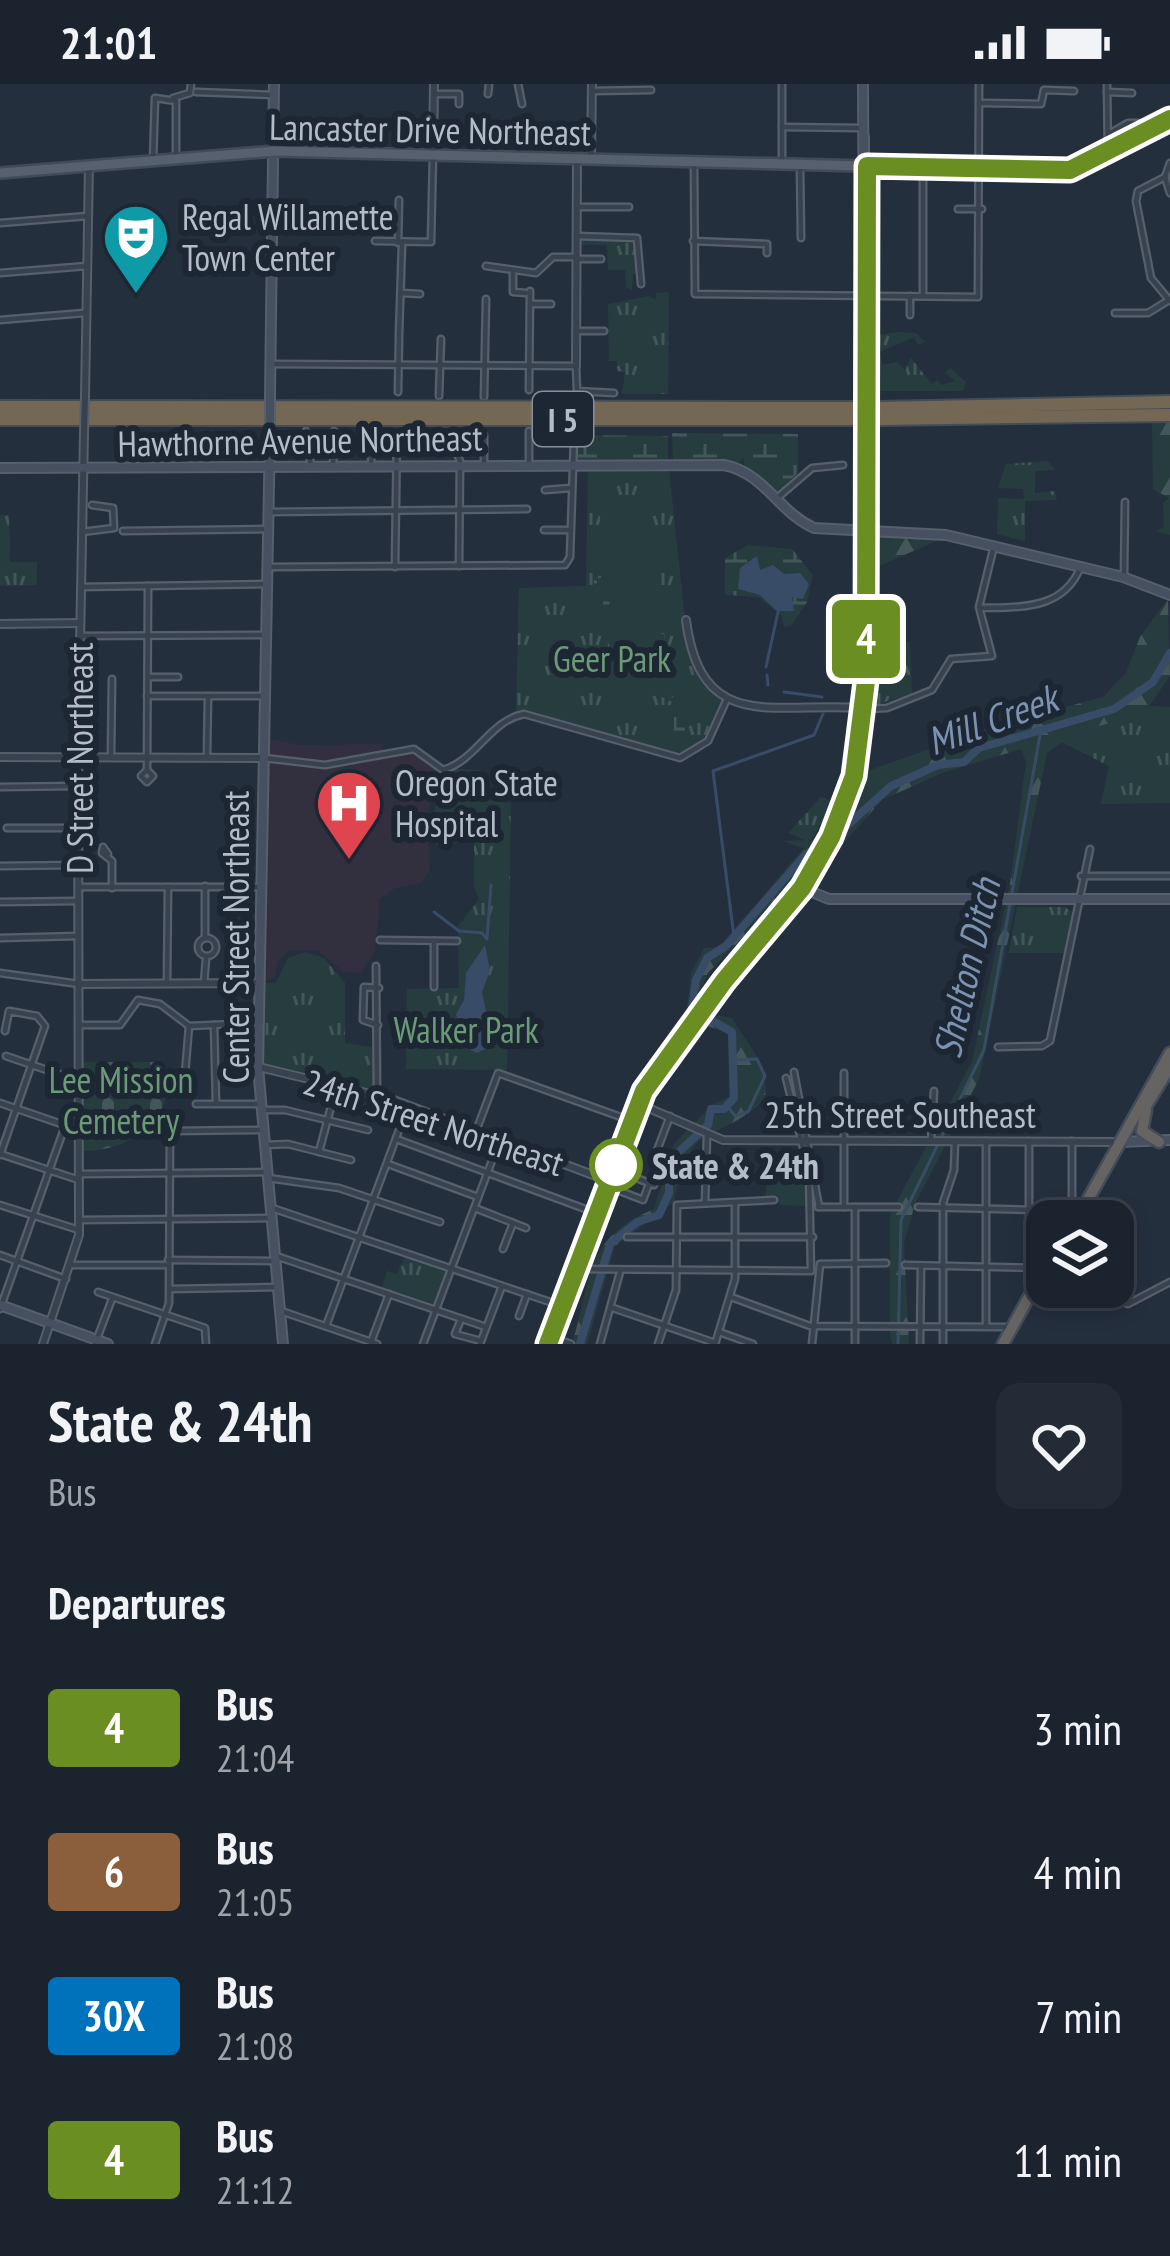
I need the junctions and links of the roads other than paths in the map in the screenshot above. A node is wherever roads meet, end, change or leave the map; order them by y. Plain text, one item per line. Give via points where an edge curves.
1 (191, 84) edge
2 (434, 84) edge
3 (489, 84) edge
4 (518, 84) edge
5 (782, 84) edge
6 (863, 84) edge
7 (979, 84) edge
8 (592, 88) edge
9 (1107, 88) edge
10 (274, 89) edge
11 (651, 90) dead end
12 (1074, 91) dead end
13 (1132, 92) dead end
14 (193, 93) junction
15 (434, 94) junction
16 (488, 94) dead end
17 (174, 99) junction
18 (980, 103) junction
19 (459, 104) dead end
20 (521, 104) dead end
21 (1107, 115) junction
22 (1166, 121) edge
23 (1123, 125) junction
24 (782, 128) junction
25 (864, 132) junction
26 (1108, 136) junction
27 (275, 152) junction
28 (1108, 154) junction
29 (433, 155) junction
30 (176, 159) junction
31 (577, 159) junction
32 (591, 160) junction
33 (153, 161) junction
34 (694, 162) junction
35 (782, 164) junction
36 (1170, 164) edge
37 (800, 165) junction
38 (89, 166) junction
39 (864, 166) junction
40 (923, 168) junction
41 (980, 170) junction
42 (0, 173) edge
43 (1165, 177) junction
44 (1170, 193) edge
45 (399, 200) dead end
46 (577, 207) junction
47 (629, 207) dead end
48 (958, 209) dead end
49 (982, 209) junction
50 (88, 216) junction
51 (0, 223) edge
52 (577, 236) junction
53 (801, 238) dead end
54 (375, 241) dead end
55 (693, 241) junction
56 (400, 244) junction
57 (766, 253) dead end
58 (577, 258) junction
59 (601, 259) dead end
60 (87, 266) junction
61 (486, 266) dead end
62 (513, 272) junction
63 (538, 272) junction
64 (0, 273) edge
65 (641, 284) dead end
66 (538, 287) dead end
67 (400, 293) junction
68 (420, 294) dead end
69 (863, 294) junction
70 (910, 296) junction
71 (923, 296) junction
72 (486, 299) dead end
73 (1170, 301) edge
74 (530, 304) junction
75 (551, 304) dead end
76 (86, 313) junction
77 (1114, 313) dead end
78 (910, 316) dead end
79 (0, 320) edge
80 (576, 331) junction
81 (604, 331) dead end
82 (441, 339) dead end
83 (271, 364) junction
84 (398, 364) junction
85 (440, 364) junction
86 (485, 365) junction
87 (576, 365) junction
88 (530, 366) junction
89 (529, 390) dead end
90 (398, 392) dead end
91 (614, 393) dead end
92 (440, 396) dead end
93 (484, 397) dead end
94 (1170, 402) edge
95 (1, 413) edge
96 (879, 413) junction
97 (851, 414) junction
98 (1170, 415) edge
99 (446, 429) dead end
100 (306, 431) dead end
101 (334, 431) dead end
102 (372, 431) dead end
103 (530, 431) dead end
104 (397, 432) dead end
105 (484, 435) dead end
106 (574, 438) dead end
107 (530, 464) junction
108 (573, 464) junction
109 (460, 465) junction
110 (484, 465) junction
111 (843, 465) dead end
112 (371, 466) junction
113 (396, 466) junction
114 (310, 467) junction
115 (333, 467) junction
116 (0, 468) edge
117 (269, 468) junction
118 (83, 469) junction
119 (572, 488) junction
120 (545, 490) dead end
121 (777, 498) junction
122 (1125, 502) dead end
123 (92, 505) dead end
124 (527, 509) dead end
125 (459, 511) junction
126 (269, 512) junction
127 (396, 512) junction
128 (268, 529) junction
129 (544, 530) dead end
130 (570, 530) junction
131 (123, 531) dead end
132 (866, 531) junction
133 (82, 532) junction
134 (994, 545) junction
135 (459, 566) junction
136 (1081, 566) junction
137 (268, 567) junction
138 (395, 567) junction
139 (1124, 577) junction
140 (267, 584) junction
141 (148, 586) junction
142 (81, 587) junction
143 (1170, 596) edge
144 (979, 608) junction
145 (686, 620) dead end
146 (80, 623) junction
147 (0, 624) edge
148 (266, 635) junction
149 (80, 636) junction
150 (148, 636) junction
151 (148, 677) junction
152 (178, 677) dead end
153 (112, 679) dead end
154 (147, 696) junction
155 (208, 696) junction
156 (266, 696) junction
157 (727, 700) junction
158 (865, 709) junction
159 (207, 755) junction
160 (111, 756) junction
161 (147, 756) junction
162 (78, 757) junction
163 (0, 758) edge
164 (264, 758) junction
165 (148, 770) dead end
166 (78, 786) junction
167 (0, 787) edge
168 (8, 828) dead end
169 (78, 828) junction
170 (1090, 849) dead end
171 (108, 854) dead end
172 (78, 865) junction
173 (0, 866) edge
174 (1082, 876) junction
175 (1170, 876) edge
176 (167, 885) junction
177 (205, 886) junction
178 (78, 887) junction
179 (261, 887) junction
180 (112, 888) junction
181 (802, 888) junction
182 (1080, 899) junction
183 (1170, 899) edge
184 (78, 901) junction
185 (0, 902) edge
186 (78, 936) junction
187 (0, 938) edge
188 (205, 938) junction
189 (380, 940) dead end
190 (434, 941) junction
191 (457, 941) dead end
192 (207, 957) junction
193 (376, 966) dead end
194 (0, 973) edge
195 (167, 983) junction
196 (204, 983) junction
197 (259, 983) junction
198 (79, 984) junction
199 (434, 987) dead end
200 (379, 988) junction
201 (258, 1023) junction
202 (79, 1025) junction
203 (214, 1025) junction
204 (378, 1025) junction
205 (189, 1026) junction
206 (5, 1031) dead end
207 (998, 1047) dead end
208 (1170, 1053) edge
209 (6, 1056) dead end
210 (32, 1065) junction
211 (258, 1067) junction
212 (1170, 1067) edge
213 (794, 1072) dead end
214 (844, 1073) dead end
215 (185, 1074) dead end
216 (786, 1078) dead end
217 (79, 1081) junction
218 (336, 1085) junction
219 (934, 1091) dead end
220 (377, 1096) junction
221 (1150, 1102) junction
222 (0, 1103) edge
223 (196, 1104) dead end
224 (216, 1104) junction
225 (639, 1104) junction
226 (408, 1106) junction
227 (262, 1107) junction
228 (17, 1109) junction
229 (670, 1115) junction
230 (327, 1120) junction
231 (632, 1121) junction
232 (65, 1126) junction
233 (79, 1130) junction
234 (264, 1130) junction
235 (368, 1130) dead end
236 (476, 1130) junction
237 (707, 1135) junction
238 (396, 1139) junction
239 (500, 1139) junction
240 (807, 1141) junction
241 (844, 1141) junction
242 (931, 1141) junction
243 (955, 1141) junction
244 (986, 1141) junction
245 (1029, 1141) junction
246 (1072, 1141) junction
247 (1164, 1141) edge
248 (1121, 1142) junction
249 (265, 1144) junction
250 (320, 1152) junction
251 (0, 1154) edge
252 (351, 1160) dead end
253 (653, 1161) dead end
254 (387, 1164) junction
255 (614, 1169) junction
256 (49, 1172) junction
257 (169, 1173) junction
258 (487, 1173) junction
259 (268, 1175) junction
260 (79, 1177) junction
261 (608, 1183) junction
262 (478, 1197) junction
263 (375, 1200) junction
264 (774, 1200) dead end
265 (1029, 1200) edge
266 (1075, 1200) edge
267 (1085, 1200) edge
268 (705, 1203) junction
269 (735, 1203) junction
270 (0, 1205) edge
271 (815, 1207) junction
272 (844, 1207) junction
273 (855, 1207) junction
274 (899, 1207) dead end
275 (918, 1207) dead end
276 (474, 1208) junction
277 (943, 1208) junction
278 (986, 1208) junction
279 (1026, 1208) edge
280 (271, 1213) junction
281 (596, 1213) junction
282 (33, 1216) junction
283 (169, 1219) junction
284 (79, 1220) junction
285 (440, 1222) dead end
286 (513, 1223) junction
287 (526, 1228) dead end
288 (79, 1230) junction
289 (589, 1233) junction
290 (360, 1237) junction
291 (627, 1237) dead end
292 (677, 1237) junction
293 (735, 1237) junction
294 (813, 1237) junction
295 (604, 1239) dead end
296 (503, 1250) dead end
297 (0, 1255) edge
298 (275, 1258) junction
299 (18, 1261) junction
300 (168, 1262) junction
301 (886, 1263) dead end
302 (855, 1264) junction
303 (943, 1264) junction
304 (72, 1265) junction
305 (905, 1265) dead end
306 (921, 1265) junction
307 (986, 1265) junction
308 (1026, 1265) edge
309 (452, 1269) junction
310 (575, 1269) junction
311 (620, 1272) junction
312 (677, 1272) junction
313 (735, 1272) junction
314 (344, 1278) junction
315 (66, 1279) junction
316 (1170, 1282) edge
317 (502, 1286) junction
318 (278, 1288) junction
319 (169, 1289) junction
320 (98, 1292) dead end
321 (389, 1294) junction
322 (527, 1294) junction
323 (113, 1296) junction
324 (731, 1298) junction
325 (1134, 1301) edge
326 (1026, 1305) edge
327 (562, 1306) junction
328 (0, 1307) edge
329 (613, 1308) junction
330 (436, 1310) junction
331 (280, 1311) junction
332 (165, 1314) junction
333 (519, 1316) dead end
334 (461, 1318) junction
335 (1016, 1322) junction
336 (50, 1323) junction
337 (326, 1326) junction
338 (664, 1326) junction
339 (813, 1326) junction
340 (855, 1326) junction
341 (921, 1327) junction
342 (943, 1327) junction
343 (986, 1327) junction
344 (719, 1332) junction
345 (482, 1337) edge
346 (496, 1339) dead end
347 (549, 1340) edge
348 (96, 1342) edge
349 (374, 1343) edge
350 (715, 1343) edge
351 (43, 1344) edge
352 (108, 1344) edge
353 (155, 1344) edge
354 (206, 1344) edge
355 (283, 1344) edge
356 (423, 1344) edge
357 (571, 1344) edge
358 (600, 1344) edge
359 (658, 1344) edge
360 (753, 1344) edge
361 (812, 1344) edge
362 (855, 1344) edge
363 (920, 1344) edge
364 (943, 1344) edge
365 (1003, 1344) edge

1 - 14 street
2 - 15 street
3 - 16 street
4 - 20 street
5 - 24 street
6 - 25 main road
7 - 18 street
8 - 11 street
8 - 32 street
9 - 13 street
9 - 21 street
10 - 14 street
10 - 27 main road, Center Street Northeast
12 - 18 street via 1044,90 1043,103
14 - 17 street
15 - 19 street via 459,94
15 - 29 street
17 - 30 street
17 - 33 street via 153,99
18 - 41 street
21 - 23 street
21 - 26 street
22 - 23 street
22 - 28 main road, Lancaster Drive Northeast
23 - 26 street
24 - 25 street
24 - 35 street
25 - 39 main road
26 - 28 street
27 - 29 main road, Lancaster Drive Northeast
27 - 30 main road, Lancaster Drive Northeast
27 - 83 main road, Center Street Northeast
28 - 41 main road, Lancaster Drive Northeast via 1070,170
29 - 31 main road, Lancaster Drive Northeast
29 - 56 street via 430,242
30 - 33 main road, Lancaster Drive Northeast
31 - 32 main road, Lancaster Drive Northeast
31 - 46 street
32 - 34 main road, Lancaster Drive Northeast
33 - 38 main road, Lancaster Drive Northeast
34 - 35 main road, Lancaster Drive Northeast
34 - 55 street
35 - 37 main road, Lancaster Drive Northeast
36 - 43 street
37 - 39 main road, Lancaster Drive Northeast
37 - 53 street
38 - 42 main road, Lancaster Drive Northeast
38 - 50 street, D Street Northeast
39 - 40 main road, Lancaster Drive Northeast
39 - 69 main road
40 - 41 main road, Lancaster Drive Northeast
40 - 71 street
41 - 49 street
43 - 44 street
43 - 73 street via 1136,197 1151,278
45 - 56 street
46 - 47 street
46 - 52 street
48 - 49 street
49 - 71 street via 980,295
50 - 51 street
50 - 60 street, D Street Northeast
52 - 58 street
52 - 65 street via 637,238
54 - 56 street
55 - 57 street via 766,244
55 - 69 street via 694,293
56 - 67 street
58 - 59 street
58 - 63 street via 553,257
58 - 80 street
60 - 64 street
60 - 76 street, D Street Northeast
61 - 62 street
62 - 63 street
62 - 74 street via 512,292 528,292
63 - 66 street
67 - 68 street
67 - 84 street
69 - 70 street
69 - 132 main road
70 - 71 street
70 - 78 street
72 - 86 street
73 - 77 street via 1148,314
74 - 75 street
74 - 88 street
76 - 79 street
76 - 118 street, D Street Northeast, bridge
80 - 81 street
80 - 87 street
82 - 85 street
83 - 84 street
83 - 117 main road, Center Street Northeast, bridge
84 - 85 street
84 - 90 street
85 - 86 street
85 - 92 street
86 - 88 street
86 - 93 street
87 - 88 street
87 - 91 street via 578,391
88 - 89 street
94 - 96 highway, I 5
95 - 97 highway, I 5
95 - 97 highway, I 5
96 - 97 highway, I 5, bridge
96 - 98 highway, I 5
99 - 109 street
100 - 114 street
101 - 115 street
102 - 112 street
103 - 107 street
104 - 113 street
105 - 110 street
106 - 108 street
107 - 108 main road, Hawthorne Avenue Northeast
107 - 110 main road, Hawthorne Avenue Northeast
108 - 119 street
108 - 121 main road, Hawthorne Avenue Northeast via 728,465
109 - 110 main road, Hawthorne Avenue Northeast
109 - 113 main road, Hawthorne Avenue Northeast
109 - 125 street
111 - 121 street via 812,467
112 - 113 main road, Hawthorne Avenue Northeast
112 - 115 main road, Hawthorne Avenue Northeast
113 - 127 street
114 - 115 main road, Hawthorne Avenue Northeast
114 - 117 main road, Hawthorne Avenue Northeast
116 - 118 main road, Hawthorne Avenue Northeast
117 - 118 main road, Hawthorne Avenue Northeast
117 - 126 main road, Center Street Northeast
118 - 133 street, D Street Northeast
119 - 120 street
119 - 130 street
121 - 132 main road, Hawthorne Avenue Northeast via 814,528
122 - 139 street
123 - 133 street via 112,507 114,526
124 - 125 street
125 - 127 street
125 - 135 street
126 - 127 street
126 - 128 main road, Center Street Northeast
127 - 138 street
128 - 131 street
128 - 137 main road, Center Street Northeast
129 - 130 street
130 - 135 street via 569,562
132 - 134 main road, Hawthorne Avenue Northeast
132 - 158 main road
133 - 142 street, D Street Northeast
134 - 136 main road, Hawthorne Avenue Northeast
134 - 144 street
135 - 138 street
136 - 139 main road, Hawthorne Avenue Northeast
136 - 144 street via 1059,598
137 - 138 street
137 - 140 main road, Center Street Northeast
139 - 143 main road, Hawthorne Avenue Northeast
140 - 141 street
140 - 148 main road, Center Street Northeast
141 - 142 street
141 - 150 street
142 - 146 street, D Street Northeast
144 - 158 street via 992,656 953,658 932,690
145 - 157 street via 695,668
146 - 147 street
146 - 149 street, D Street Northeast
148 - 150 street
148 - 156 main road, Center Street Northeast
149 - 150 street
149 - 162 street, D Street Northeast
150 - 151 street
151 - 152 street
151 - 154 street
153 - 160 street
154 - 155 street
154 - 161 street
155 - 156 street
155 - 159 street
156 - 164 main road, Center Street Northeast
157 - 158 street
157 - 164 street via 706,744 680,758 522,714 443,770 414,748 330,765
158 - 181 main road via 854,776
159 - 161 street
159 - 164 street
160 - 161 street
160 - 162 street
161 - 165 street
162 - 163 street
162 - 166 street, D Street Northeast
164 - 179 main road, Center Street Northeast
166 - 167 street
166 - 169 street, D Street Northeast
168 - 169 street
169 - 172 street, D Street Northeast
170 - 174 street
171 - 180 street
172 - 173 street
172 - 178 street, D Street Northeast
174 - 175 street
174 - 182 street
176 - 177 street
176 - 180 street
176 - 195 street
177 - 179 street
177 - 188 street
178 - 180 street
178 - 184 street, D Street Northeast
179 - 197 main road, Center Street Northeast
181 - 182 main road via 829,898
181 - 225 main road via 675,1044
182 - 183 main road
182 - 207 street via 1050,1041
184 - 185 street
184 - 186 street, D Street Northeast
186 - 187 street
186 - 198 street, D Street Northeast
188 - 192 street via 198,950
188 - 192 street via 216,945
189 - 190 street
190 - 191 street
190 - 199 street
192 - 196 street
193 - 200 street
194 - 198 street
195 - 196 street
195 - 198 street
196 - 197 street
197 - 201 main road, Center Street Northeast
198 - 202 street, D Street Northeast
200 - 204 street
200 - 204 street via 364,987 363,1022
201 - 203 street
201 - 211 main road, Center Street Northeast
202 - 205 street via 120,1024 138,1000 163,1005
202 - 217 street, D Street Northeast
203 - 205 street
203 - 224 street
204 - 220 street
205 - 215 street
206 - 210 street via 9,1011 44,1022
208 - 248 highway
209 - 210 street
210 - 217 street
210 - 228 street
211 - 218 street, 24th Street Northeast
211 - 227 main road, Center Street Northeast
212 - 221 highway
213 - 240 street
214 - 241 street
216 - 240 street
217 - 233 street, D Street Northeast
218 - 220 street, 24th Street Northeast
218 - 230 street
219 - 242 street
220 - 226 street, 24th Street Northeast
221 - 247 highway via 1141,1127
221 - 248 highway
222 - 228 street
223 - 224 street
224 - 227 street
225 - 229 street, 25th Street Southeast
225 - 231 main road
226 - 236 street, 24th Street Northeast
226 - 238 street
227 - 230 street
227 - 234 main road, Center Street Northeast
228 - 232 street
228 - 251 street
229 - 237 street, 25th Street Southeast
229 - 253 street
230 - 235 street
230 - 250 street
231 - 236 street via 498,1072
231 - 255 main road
232 - 233 street
232 - 256 street
233 - 260 street, D Street Northeast
234 - 249 main road, Center Street Northeast
234 - 257 street via 170,1131
236 - 239 street, 24th Street Northeast
237 - 240 street, 25th Street Southeast
237 - 268 street
238 - 254 street
238 - 258 street
239 - 258 street
239 - 261 street, 24th Street Northeast
240 - 241 street, 25th Street Southeast
240 - 271 street
241 - 242 street, 25th Street Southeast
241 - 272 street
242 - 243 street, 25th Street Southeast
243 - 244 street, 25th Street Southeast
243 - 277 street
244 - 245 street, 25th Street Southeast
244 - 278 street
245 - 246 street, 25th Street Southeast
245 - 265 street
246 - 248 street, 25th Street Southeast
246 - 266 street
247 - 248 main road, 25th Street Southeast
248 - 267 highway
249 - 250 street
249 - 259 main road, Center Street Northeast
250 - 252 street
251 - 256 street
254 - 262 street
254 - 263 street
255 - 261 main road
255 - 261 street via 652,1184 643,1200
256 - 260 street
256 - 282 street
257 - 259 street
257 - 260 street
257 - 283 street
258 - 262 street
258 - 281 street
259 - 263 street
259 - 280 main road, Center Street Northeast
260 - 284 street, D Street Northeast
261 - 281 main road
262 - 276 street
263 - 285 street
263 - 290 street
264 - 269 street
268 - 269 street
268 - 292 street via 678,1204
269 - 293 street
270 - 282 street
271 - 272 street
271 - 294 street
272 - 273 street
273 - 274 street
273 - 302 street
275 - 277 street
276 - 286 street
276 - 309 street
277 - 278 street
277 - 303 street
278 - 279 street
278 - 307 street
280 - 283 street
280 - 290 street
280 - 298 main road, Center Street Northeast
281 - 289 main road
282 - 288 street
282 - 299 street
283 - 284 street
283 - 300 street
284 - 288 street, D Street Northeast
286 - 287 street
286 - 296 street
288 - 304 street, D Street Northeast
289 - 295 street
289 - 310 main road
290 - 309 street
290 - 314 street
291 - 292 street
292 - 293 street
292 - 312 street
293 - 294 street
293 - 313 street
294 - 313 street via 812,1270
297 - 299 street
298 - 300 street
298 - 314 street
298 - 318 main road, Center Street Northeast
299 - 315 street
299 - 328 street
300 - 304 street
300 - 319 street
301 - 302 street
302 - 339 street via 820,1264
302 - 340 street
303 - 306 street
303 - 307 street
303 - 342 street
304 - 315 street, D Street Northeast
305 - 306 street
306 - 341 street
307 - 308 street
307 - 343 street
309 - 317 street
309 - 330 street
310 - 311 street
310 - 327 main road
311 - 312 street
311 - 329 street
312 - 313 street
312 - 338 street
313 - 324 street
314 - 321 street
314 - 337 street
315 - 336 street, D Street Northeast
316 - 325 street
317 - 322 street
317 - 345 street
318 - 319 street
318 - 331 main road, Center Street Northeast
319 - 332 street
320 - 323 street
321 - 330 street
321 - 349 street
322 - 327 street
322 - 333 street
323 - 332 street
323 - 348 street
324 - 339 street
324 - 344 street
326 - 335 highway
327 - 347 main road
328 - 336 main road
329 - 338 street
329 - 358 street
330 - 334 street
330 - 356 street
331 - 337 street
331 - 355 main road, Center Street Northeast
332 - 353 street
332 - 354 street via 206,1329
334 - 345 street
334 - 345 street via 455,1334
335 - 343 street
335 - 365 highway
336 - 348 main road
336 - 351 street, D Street Northeast
337 - 349 street
338 - 350 street
338 - 359 street
339 - 340 street
339 - 361 street
340 - 341 street
340 - 362 street
341 - 342 street
341 - 363 street
342 - 343 street
342 - 364 street
344 - 350 street
344 - 360 street
345 - 346 street
347 - 357 street
348 - 352 main road

